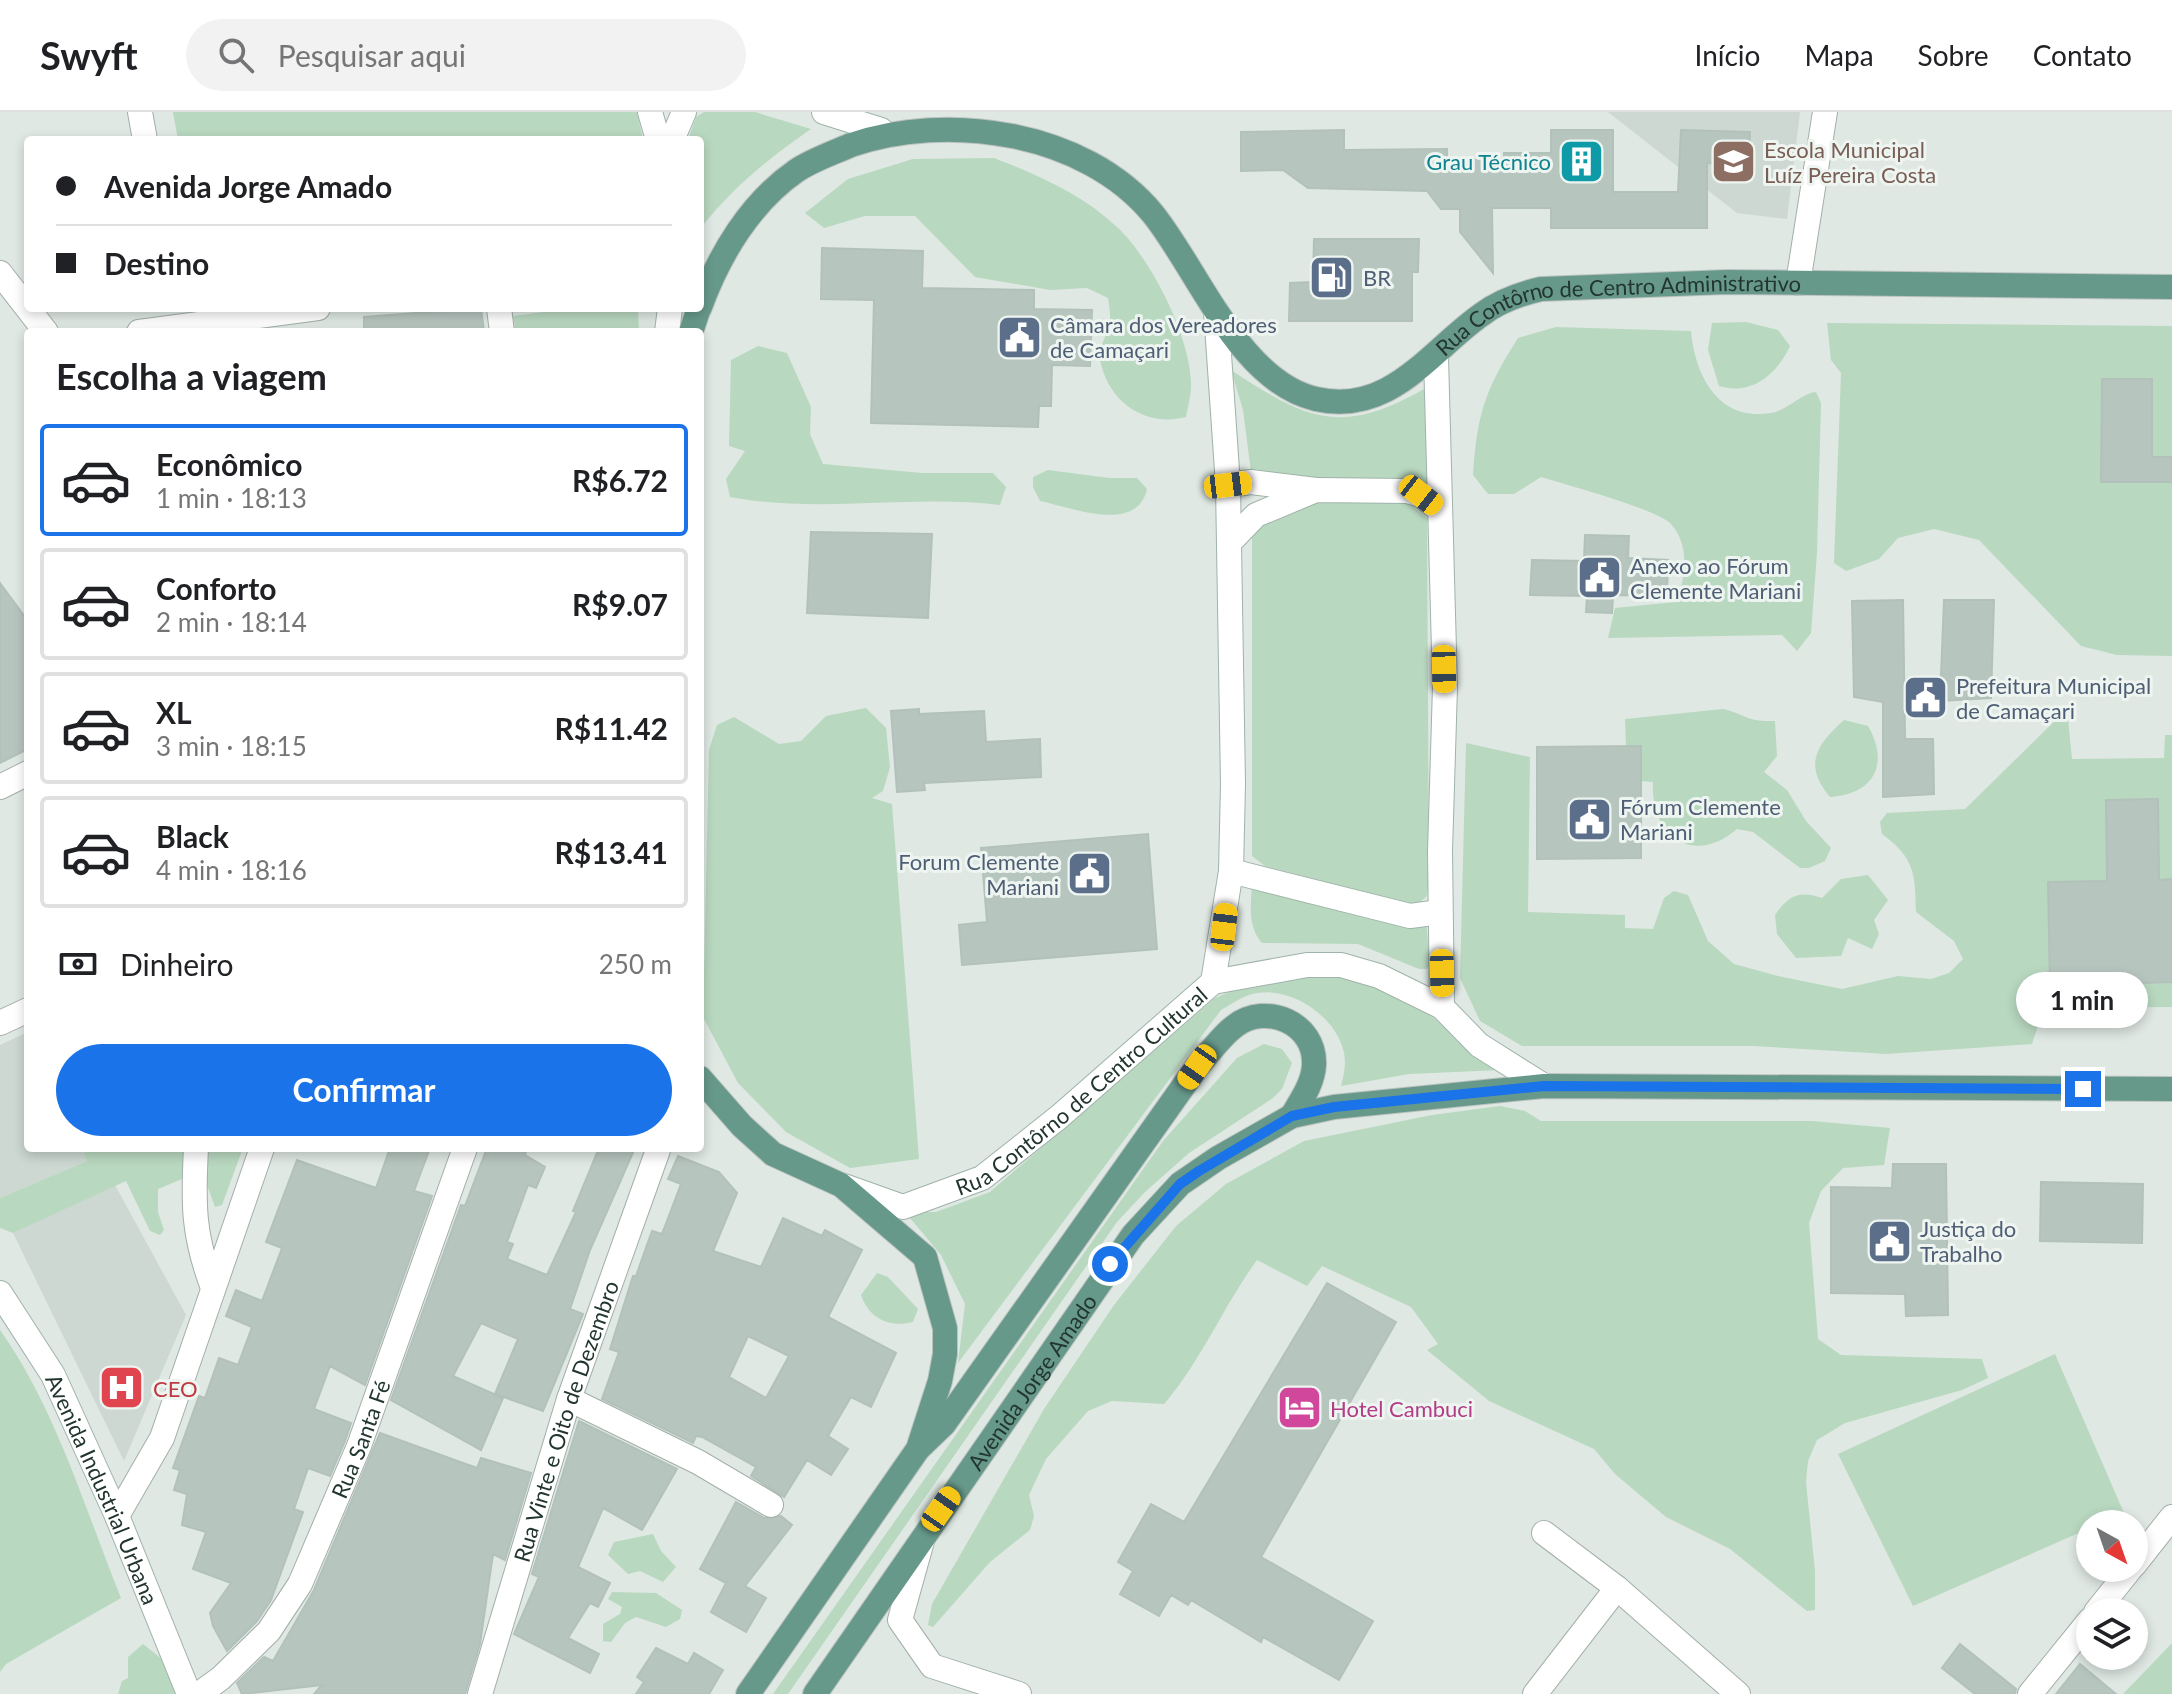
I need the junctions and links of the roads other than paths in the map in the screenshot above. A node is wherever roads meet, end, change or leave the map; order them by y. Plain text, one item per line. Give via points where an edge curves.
1 (140, 112) edge
2 (650, 112) edge
3 (684, 112) edge
4 (824, 112) edge
5 (1825, 112) edge
6 (881, 130) junction
7 (144, 136) edge
8 (657, 136) edge
9 (674, 136) edge
10 (0, 273) edge
11 (1798, 283) junction
12 (2172, 287) edge
13 (704, 299) edge
14 (24, 304) edge
15 (1216, 311) junction
16 (30, 312) edge
17 (256, 312) edge
18 (179, 317) edge
19 (43, 328) edge
20 (150, 328) edge
21 (1436, 357) junction
22 (1228, 485) junction
23 (1316, 490) junction
24 (1440, 510) junction
25 (1230, 542) junction
26 (24, 775) edge
27 (0, 787) edge
28 (1231, 871) junction
29 (1440, 912) junction
30 (1213, 982) junction
31 (1442, 1007) junction
32 (24, 1012) edge
33 (0, 1023) edge
34 (704, 1083) edge
35 (1544, 1086) junction
36 (2172, 1089) edge
37 (1292, 1116) junction
38 (196, 1152) edge
39 (261, 1152) edge
40 (464, 1152) edge
41 (657, 1152) edge
42 (841, 1185) junction
43 (213, 1288) junction
44 (0, 1293) edge
45 (569, 1399) junction
46 (918, 1449) junction
47 (771, 1505) dead end
48 (117, 1516) junction
49 (2172, 1517) edge
50 (925, 1533) junction
51 (1544, 1533) dead end
52 (2148, 1547) edge
53 (2120, 1582) edge
54 (1617, 1588) junction
55 (2107, 1598) edge
56 (880, 1600) junction
57 (2076, 1637) edge
58 (189, 1694) edge
59 (199, 1694) edge
60 (480, 1694) edge
61 (748, 1694) edge
62 (815, 1694) edge
63 (829, 1694) edge
64 (1019, 1694) edge
65 (1535, 1694) edge
66 (1738, 1694) edge
67 (2030, 1694) edge

1 - 7 street
2 - 8 street
3 - 9 street
4 - 6 street
5 - 11 street
6 - 13 main road, Rua Contôrno de Centro Cultural via 796,171 739,226
6 - 15 main road, Rua Contôrno de Centro Cultural via 984,124 1028,133 1067,149 1151,212
10 - 14 street
11 - 12 main road, Rua Contôrno de Centro Administrativo
11 - 21 main road, Rua Contôrno de Centro Administrativo via 1541,289 1512,296 1481,314
15 - 21 main road, Rua Contôrno de Centro Cultural via 1261,367 1297,394 1321,401 1346,401 1393,388
15 - 22 street, Rua Contôrno de Centro Cultural
16 - 19 street
17 - 18 street
18 - 20 street
21 - 24 street, Rua Contôrno de Centro Administrativo
22 - 23 street via 1251,482
22 - 25 street, Rua Contôrno de Centro Cultural
23 - 24 street via 1407,491
23 - 25 street via 1256,515
24 - 29 street, Rua Contôrno de Centro Administrativo via 1445,687
25 - 28 street, Rua Contôrno de Centro Cultural
26 - 27 street
28 - 29 street via 1410,916
28 - 30 street, Rua Contôrno de Centro Cultural
29 - 31 street, Rua Contôrno de Centro Administrativo
30 - 31 street via 1307,965 1341,965 1379,976
30 - 42 street, Rua Contôrno de Centro Cultural via 982,1178 903,1207
31 - 35 street via 1479,1045
32 - 33 street
34 - 42 main road, Rua Contôrno de Centro Cultural via 773,1154
35 - 36 main road
35 - 37 main road via 1405,1097
37 - 46 main road via 1312,1080 1315,1062 1308,1040 1297,1026 1273,1016 1261,1014 1235,1025 1197,1067 944,1424
37 - 50 main road, Avenida Jorge Amado via 1180,1184 1140,1227
38 - 43 street via 192,1210
39 - 43 street
40 - 59 street, Rua Santa Fé via 359,1446 300,1584 269,1631
41 - 45 street, Rua Vinte e Oito de Dezembro
42 - 46 main road via 925,1257 945,1328 945,1354
43 - 48 street via 162,1438
44 - 48 street, Avenida Industrial Urbana via 53,1375
45 - 47 street via 698,1462
45 - 60 street, Rua Vinte e Oito de Dezembro
46 - 61 main road
48 - 58 street, Avenida Industrial Urbana
49 - 52 street
50 - 56 main road, Avenida Jorge Amado
50 - 64 street via 900,1620 932,1666
51 - 54 street
53 - 55 street
54 - 65 street
54 - 66 street
56 - 62 main road, Avenida Jorge Amado
56 - 63 main road
57 - 67 street

